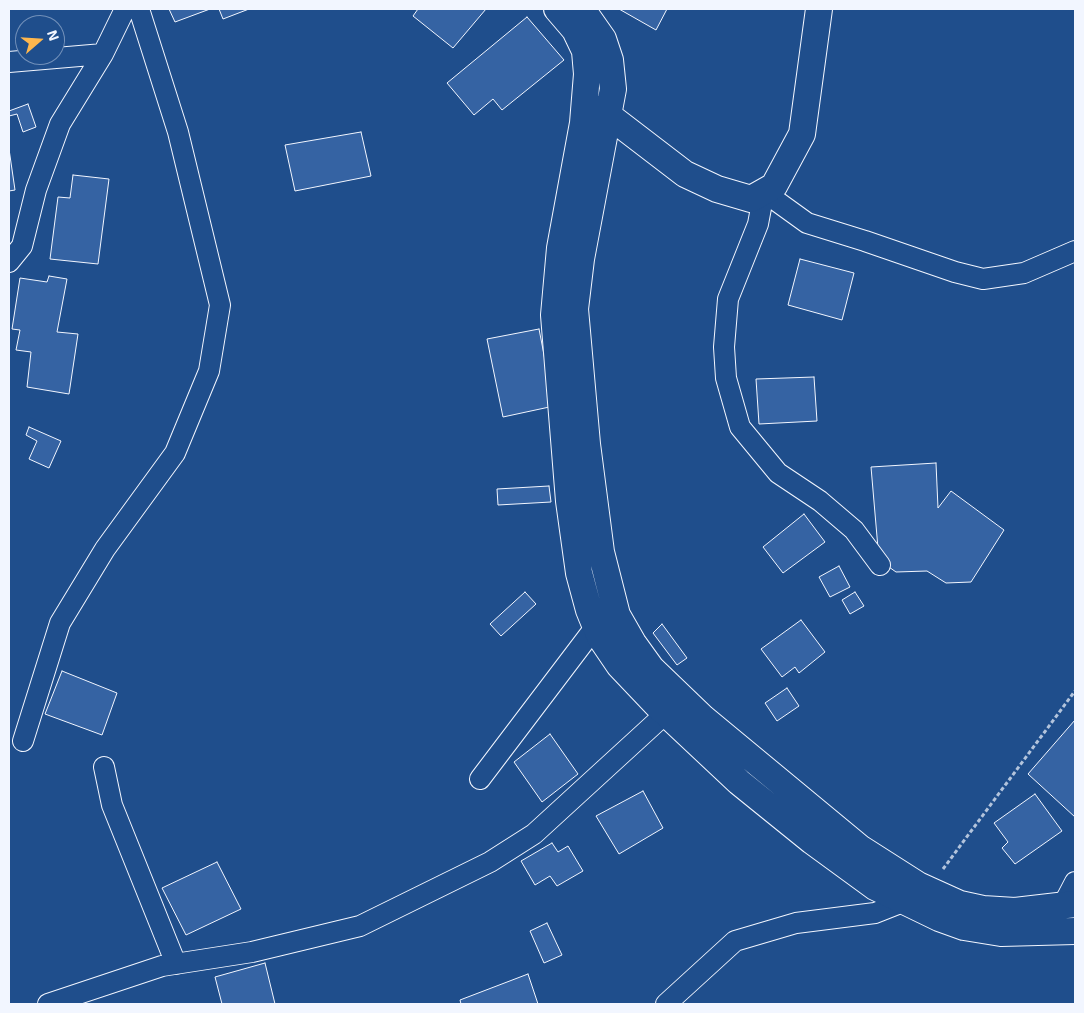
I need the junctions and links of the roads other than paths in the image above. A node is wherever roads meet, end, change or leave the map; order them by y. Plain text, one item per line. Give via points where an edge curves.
1 (125, 9) edge
2 (139, 9) edge
3 (557, 9) edge
4 (582, 9) edge
5 (819, 9) edge
6 (103, 54) junction
7 (9, 61) edge
8 (584, 105) junction
9 (608, 115) junction
10 (764, 192) junction
11 (1075, 251) edge
12 (9, 262) edge
13 (880, 565) dead end
14 (606, 621) junction
15 (674, 706) junction
16 (23, 741) dead end
17 (104, 767) dead end
18 (480, 779) dead end
19 (1075, 882) edge
20 (928, 890) junction
21 (906, 902) junction
22 (1069, 904) edge
23 (1075, 931) edge
24 (1034, 932) junction
25 (176, 964) junction
26 (48, 1004) edge
27 (666, 1004) edge

1 - 6 street
2 - 16 street via 178,132 220,304 209,370 175,453 105,549 60,623
3 - 8 street via 575,30 585,51
4 - 9 street via 603,39 610,60 613,89
5 - 10 street via 802,134 774,186
6 - 7 street
6 - 12 street via 60,124 36,190 22,246
8 - 9 street
8 - 14 street via 560,248 554,315 569,501 579,573 589,610
9 - 10 street via 685,174 717,189 750,199
9 - 14 street via 575,309 586,444 609,588
10 - 11 street via 807,223 983,279 1024,273
10 - 13 street via 758,224 728,300 724,347 726,378 740,427 778,473 820,501 854,530
14 - 15 street via 600,637 620,665
14 - 18 street
15 - 20 street via 703,718 860,848
15 - 21 street via 739,782 812,841 875,886
15 - 25 street via 534,834 490,862 360,926 252,952
17 - 25 street via 112,806
19 - 22 street
20 - 21 street
20 - 22 street via 960,904 983,909 1015,911
21 - 24 street via 964,927 1000,933
21 - 27 street via 874,913 796,923 734,941
22 - 24 street
23 - 24 street
25 - 26 street

